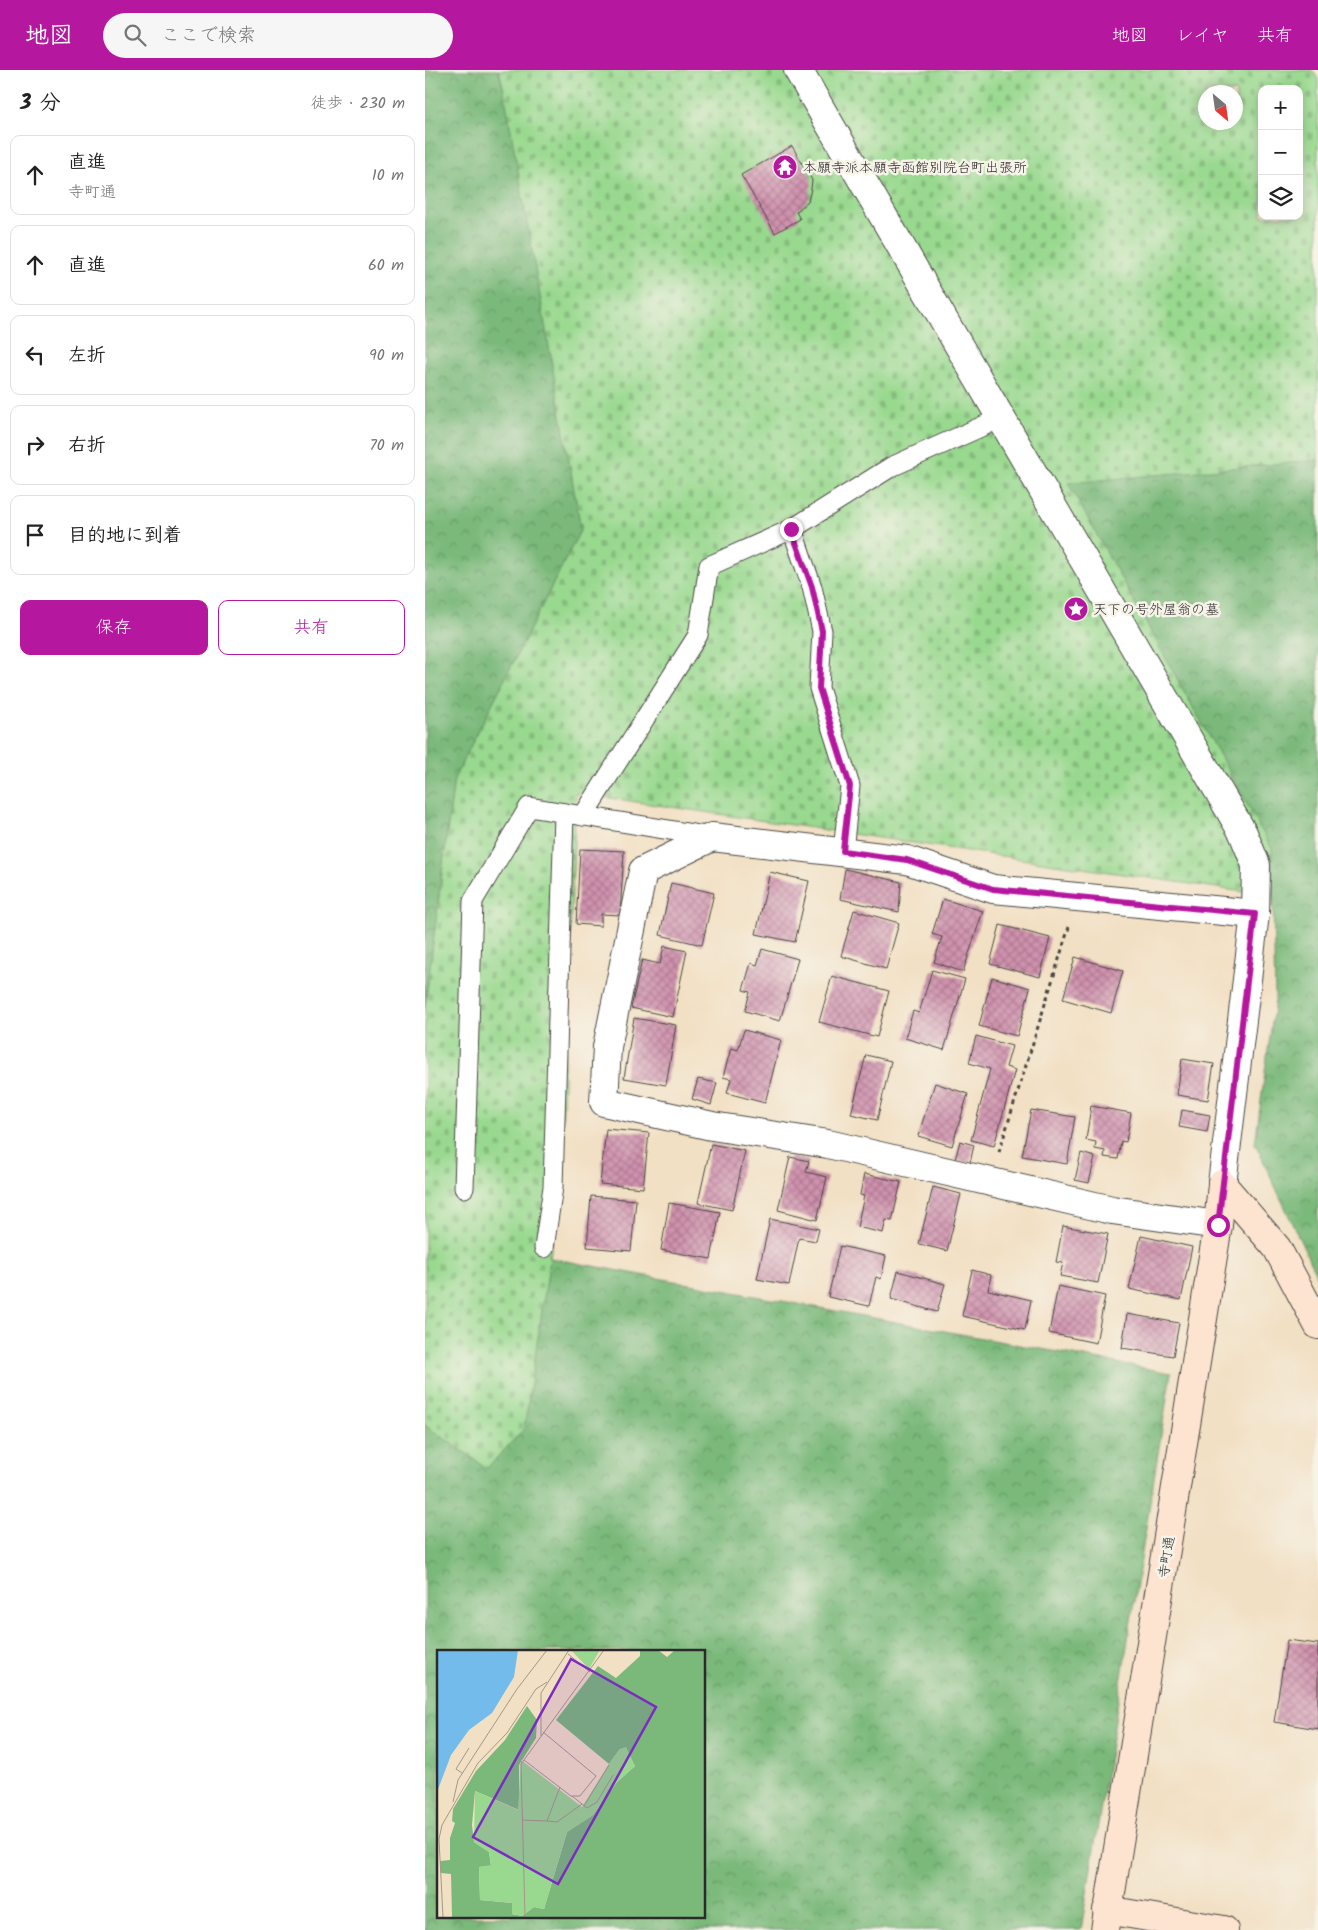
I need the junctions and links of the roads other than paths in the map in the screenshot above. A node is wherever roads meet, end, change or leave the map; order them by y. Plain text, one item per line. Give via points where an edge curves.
1 (798, 70) edge
2 (1001, 418) junction
3 (791, 529) junction
4 (573, 815) junction
5 (712, 837) junction
6 (843, 851) junction
7 (1255, 914) junction
8 (1222, 1184) junction
9 (464, 1188) dead end
10 (1218, 1225) junction
11 (544, 1248) dead end
12 (1318, 1325) edge
13 (1106, 1920) edge
14 (1224, 1930) edge

1 - 2 street
2 - 3 lane via 891,467
2 - 7 street via 1243,833 1256,865
3 - 4 lane via 709,566 698,635
3 - 6 lane via 812,587 822,631 819,688 850,786
4 - 5 lane
4 - 9 lane via 529,807 473,901
4 - 11 lane via 553,1187
5 - 6 street
5 - 10 street via 643,871 607,1047 603,1102 712,1126 828,1144 1113,1210
6 - 7 street via 907,860 993,889
7 - 8 street
8 - 10 street, 寺町通
8 - 12 street via 1277,1248
10 - 13 street, 寺町通
13 - 14 street

